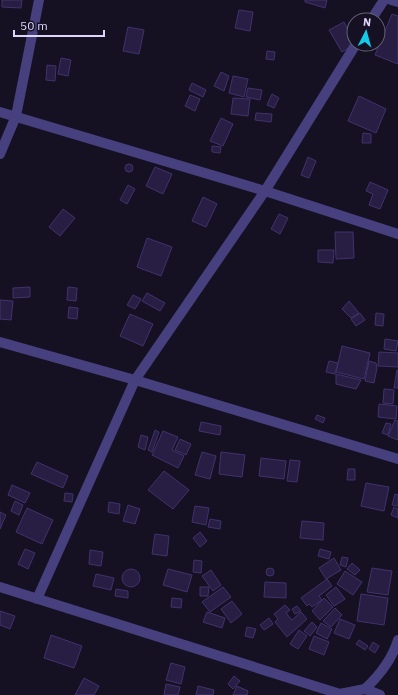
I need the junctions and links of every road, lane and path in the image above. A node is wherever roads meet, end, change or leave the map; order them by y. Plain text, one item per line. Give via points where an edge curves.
1 (39, 0) edge
2 (384, 0) edge
3 (391, 0) edge
4 (398, 2) edge
5 (376, 12) edge
6 (351, 52) edge
7 (0, 112) edge
8 (16, 116) junction
9 (0, 154) edge
10 (265, 192) junction
11 (398, 234) edge
12 (0, 342) edge
13 (135, 380) junction
14 (398, 459) edge
15 (0, 588) edge
16 (37, 599) junction
17 (398, 640) edge
18 (366, 689) junction
19 (340, 694) edge
20 (380, 695) edge

1 - 8 street
2 - 5 street
3 - 4 street
6 - 10 street
7 - 8 street
8 - 9 street
8 - 10 street
10 - 11 street
10 - 13 street
12 - 13 street
13 - 14 street
13 - 16 street
15 - 16 street
16 - 19 street
17 - 18 street via 392,658
18 - 19 street
18 - 20 street

